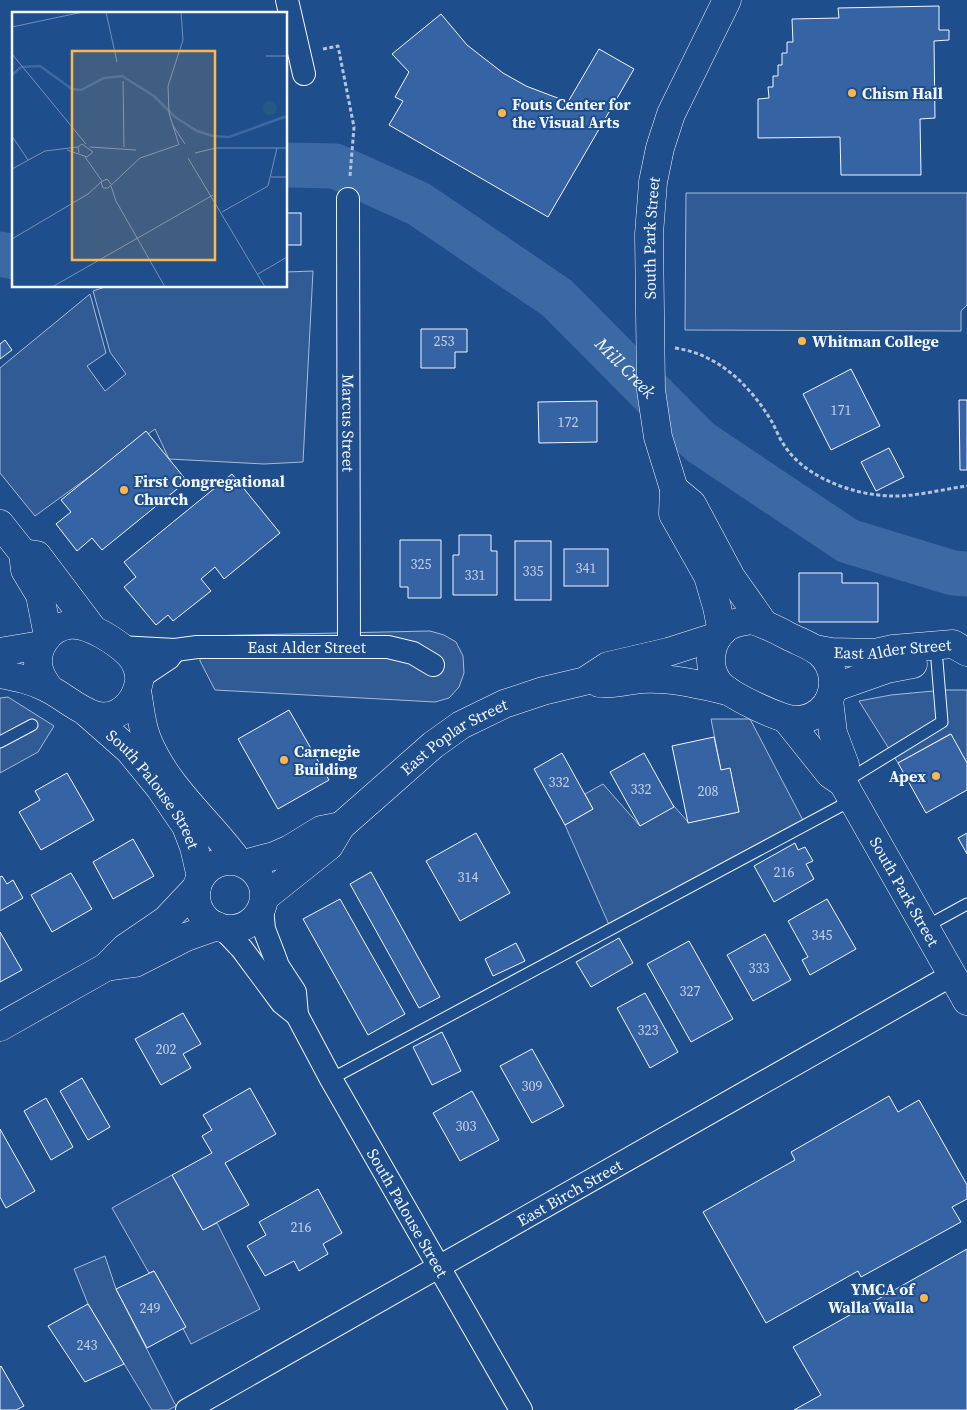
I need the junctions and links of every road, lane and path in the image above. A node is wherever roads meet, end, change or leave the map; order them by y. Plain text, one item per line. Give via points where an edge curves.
1 (288, 0) edge
2 (727, 0) edge
3 (302, 64) joint
4 (348, 199) joint
5 (650, 344) junction
6 (967, 486) edge
7 (674, 489) junction
8 (0, 524) edge
9 (23, 553) junction
10 (764, 624) junction
11 (92, 628) junction
12 (720, 634) junction
13 (44, 641) junction
14 (119, 646) junction
15 (349, 647) junction
16 (175, 650) junction
17 (815, 650) junction
18 (0, 652) edge
19 (967, 652) edge
20 (967, 656) edge
21 (937, 662) junction
22 (433, 665) dead end
23 (0, 674) edge
24 (585, 681) junction
25 (138, 684) junction
26 (50, 689) junction
27 (728, 691) junction
28 (831, 694) junction
29 (87, 713) junction
30 (786, 719) junction
31 (32, 725) dead end
32 (0, 742) edge
33 (848, 791) junction
34 (341, 826) junction
35 (241, 863) junction
36 (199, 882) junction
37 (263, 902) junction
38 (967, 904) edge
39 (220, 927) junction
40 (925, 927) junction
41 (106, 967) junction
42 (952, 975) junction
43 (967, 1001) edge
44 (297, 1016) junction
45 (0, 1027) edge
46 (332, 1079) junction
47 (438, 1266) junction
48 (187, 1410) edge
49 (521, 1410) edge

1 - 3 street
2 - 5 main road, South Park Street via 671,114 660,148 651,209
3 - 4 path via 338,46 354,127
4 - 15 street, Marcus Street
5 - 6 path via 684,349 721,364 750,391 772,421 785,447 804,466 829,482 891,496
5 - 7 main road, South Park Street via 651,390 658,437
7 - 10 main road via 692,504 731,577
7 - 12 main road, South Park Street via 673,514 708,576 717,607
8 - 9 main road
9 - 11 main road via 37,555
9 - 13 main road via 25,570 40,595
10 - 12 main road via 752,620 739,622
10 - 17 main road
11 - 13 main road via 68,625 57,629
11 - 14 main road
12 - 24 main road, East Poplar Street via 668,652 608,666
12 - 27 main road via 712,647 710,659 712,672
13 - 18 main road via 16,651
13 - 26 main road via 38,668
14 - 16 street, East Alder Street
14 - 25 main road via 136,665
15 - 16 street, East Alder Street via 198,646
15 - 22 street, East Alder Street via 388,646 413,653
16 - 25 street via 170,658
17 - 19 main road, East Alder Street via 875,653 953,644
17 - 28 main road via 829,664 833,675
20 - 21 main road, East Alder Street
21 - 28 main road, East Alder Street via 886,668
21 - 33 lane via 942,722
23 - 26 main road
24 - 27 main road, East Poplar Street via 612,684 643,679 671,680
24 - 34 main road, East Poplar Street via 504,704 461,725 433,745
25 - 29 main road via 132,702 122,711 110,716
25 - 35 main road, South Palouse Street via 147,739 159,762
26 - 29 main road
27 - 30 main road
28 - 30 main road via 822,710 811,717
28 - 33 main road, South Park Street via 833,733 845,765
29 - 36 main road, South Palouse Street via 129,750 186,826 194,847
30 - 33 main road, South Park Street via 830,774
31 - 32 lane
33 - 40 main road, South Park Street
33 - 46 lane
34 - 35 main road, East Poplar Street via 320,830 274,856
34 - 37 main road, East Poplar Street via 329,846
35 - 36 main road via 217,863 208,868
35 - 37 main road via 258,874 263,885
36 - 39 main road via 196,897 199,907 204,917
36 - 41 main road via 166,920 125,948
37 - 39 main road via 255,918 246,925
37 - 44 street, South Palouse Street via 264,928 278,966 295,992
38 - 40 lane
39 - 41 main road via 186,937 136,963
39 - 44 street, South Palouse Street via 242,949 282,1004
40 - 42 main road, South Park Street
41 - 45 main road
42 - 43 main road, South Park Street
42 - 47 street, East Birch Street
44 - 46 street, South Palouse Street
46 - 47 street, South Palouse Street
47 - 48 street, East Birch Street
47 - 49 street, South Palouse Street

